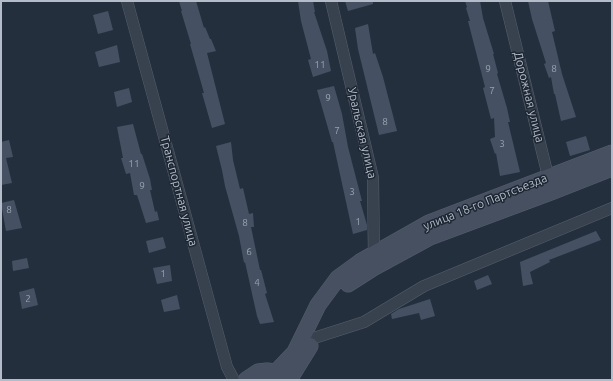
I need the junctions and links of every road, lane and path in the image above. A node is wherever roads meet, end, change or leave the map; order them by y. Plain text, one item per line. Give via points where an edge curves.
1 (127, 1) edge
2 (331, 1) edge
3 (504, 1) edge
4 (612, 153) edge
5 (612, 168) edge
6 (550, 185) junction
7 (612, 208) edge
8 (373, 261) junction
9 (314, 338) junction
10 (284, 377) edge
11 (234, 380) edge
12 (246, 380) edge

1 - 11 street, Транспортная улица via 227,367
2 - 8 street, Уральская улица via 373,178
3 - 6 street, Дорожная улица
4 - 6 main road, улица 18-го Партсъезда
5 - 6 main road, улица 18-го Партсъезда
6 - 8 main road, улица 18-го Партсъезда
7 - 9 street via 424,286 364,322
8 - 9 main road, улица 18-го Партсъезда via 346,284 328,308
8 - 10 main road, улица 18-го Партсъезда via 338,278 318,305
9 - 10 main road, улица 18-го Партсъезда via 309,348
10 - 12 main road via 267,371 258,372

